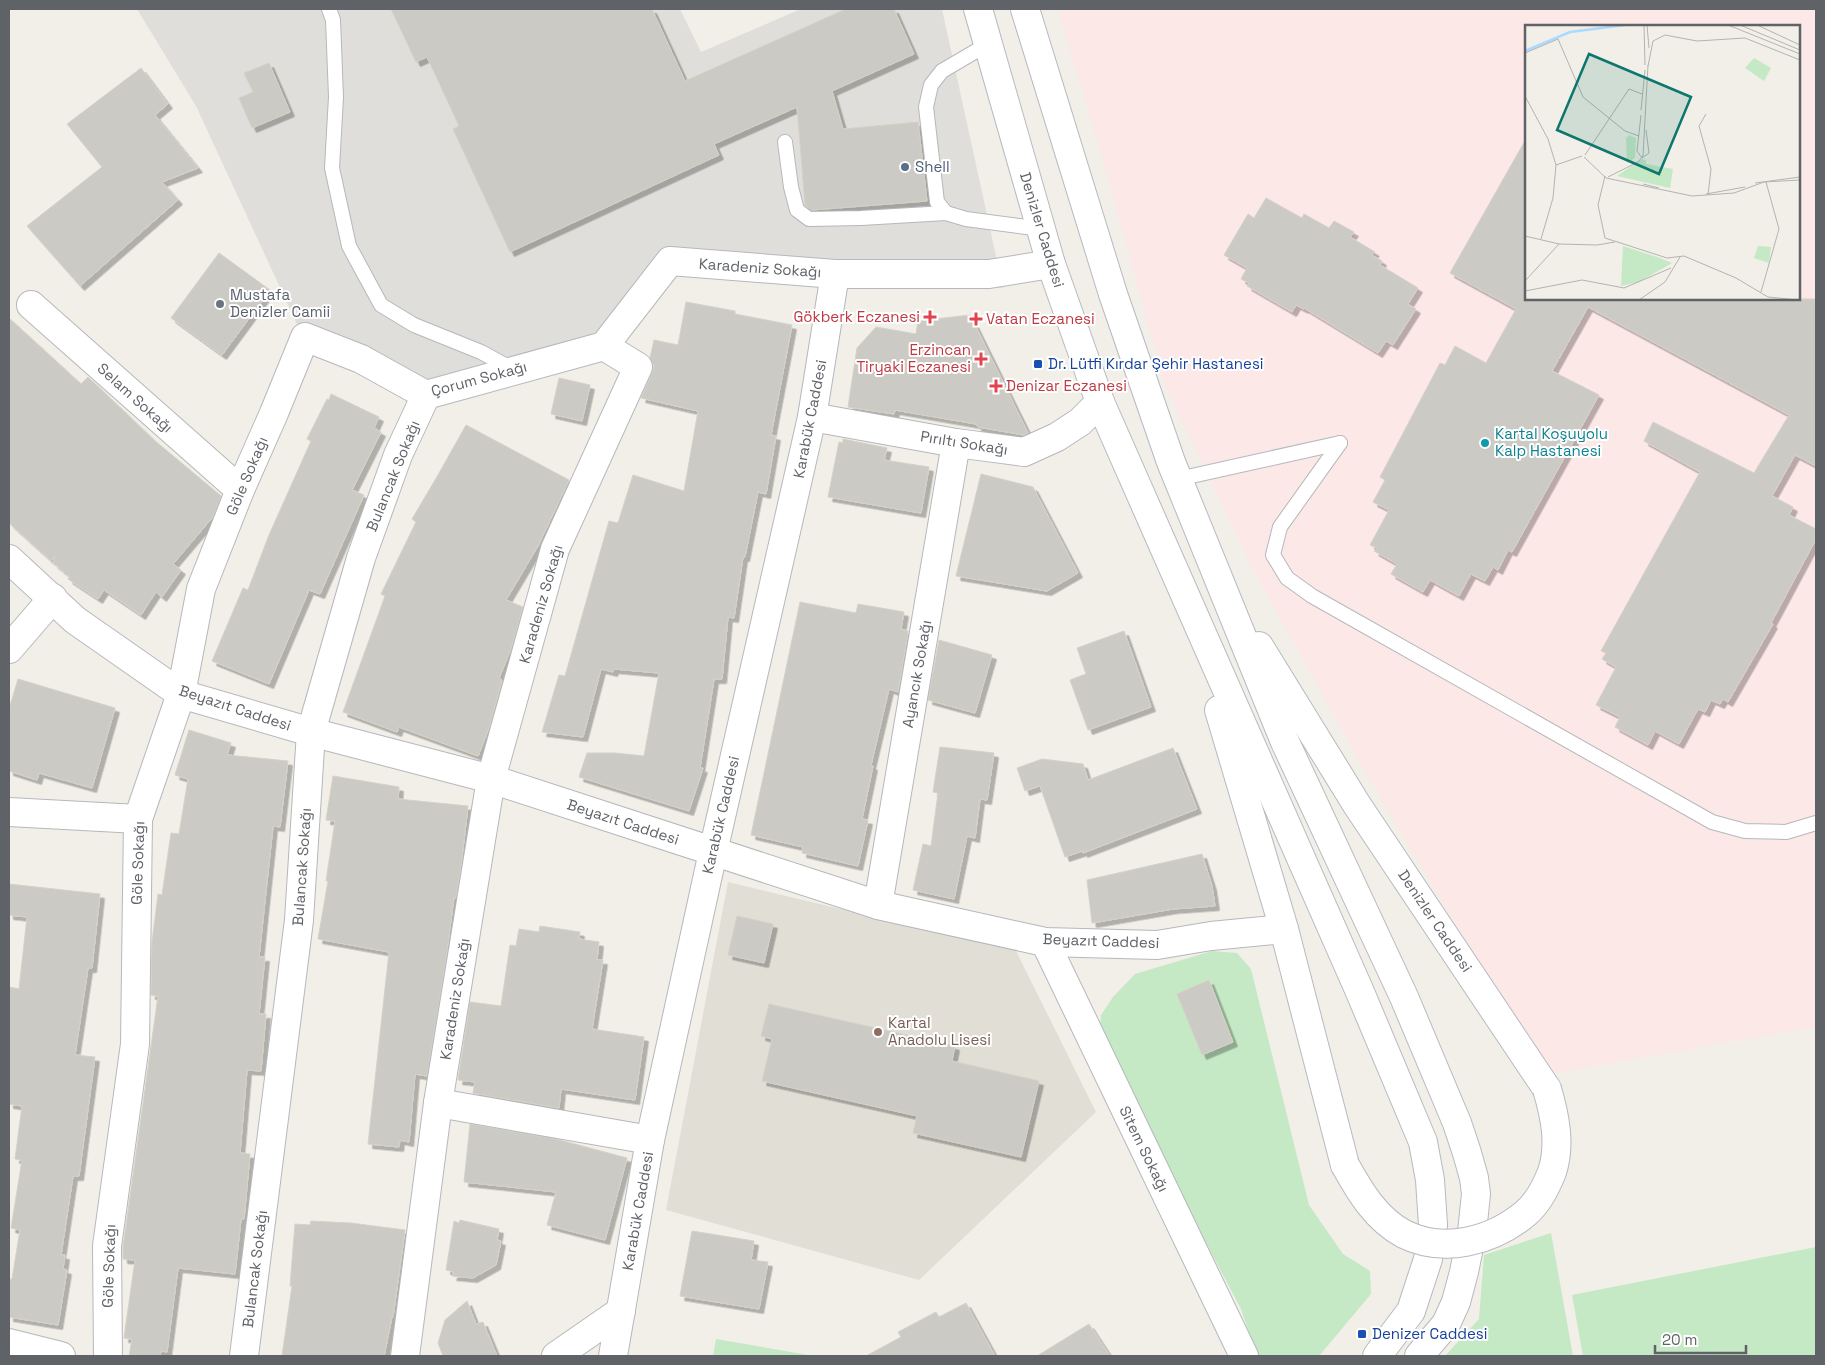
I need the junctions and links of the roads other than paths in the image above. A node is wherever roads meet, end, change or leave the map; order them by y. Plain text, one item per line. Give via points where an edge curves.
1 (328, 9) edge
2 (978, 9) edge
3 (1025, 9) edge
4 (1039, 9) edge
5 (1032, 36) junction
6 (988, 44) junction
7 (785, 142) dead end
8 (946, 212) junction
9 (1041, 229) junction
10 (1051, 264) junction
11 (835, 274) junction
12 (31, 305) dead end
13 (305, 337) joint
14 (604, 346) junction
15 (515, 370) junction
16 (426, 395) junction
17 (1100, 402) junction
18 (812, 417) junction
19 (956, 442) junction
20 (1178, 479) junction
21 (240, 490) junction
22 (9, 559) edge
23 (1180, 584) junction
24 (1220, 586) junction
25 (53, 598) junction
26 (9, 649) edge
27 (181, 694) junction
28 (311, 732) junction
29 (491, 779) junction
30 (9, 812) edge
31 (138, 819) junction
32 (1816, 823) edge
33 (713, 852) junction
34 (878, 905) junction
35 (1284, 929) junction
36 (1045, 942) junction
37 (438, 1103) junction
38 (650, 1140) junction
39 (621, 1311) junction
40 (9, 1343) edge
41 (61, 1356) edge
42 (108, 1356) edge
43 (244, 1356) edge
44 (405, 1356) edge
45 (556, 1356) edge
46 (613, 1356) edge
47 (1244, 1356) edge
48 (1377, 1356) edge
49 (1420, 1356) edge

1 - 15 lane via 333,20 336,97 332,168 349,246 381,305 414,325 481,352
2 - 6 street, Denizler Caddesi
3 - 5 street, Denizler Caddesi
4 - 5 street
5 - 20 street, Denizler Caddesi via 1113,294
6 - 8 lane via 942,71 931,85 926,107 936,202
6 - 9 street, Denizler Caddesi
7 - 8 lane via 797,210 809,219
8 - 9 lane via 966,219
9 - 10 street, Denizler Caddesi
10 - 11 street via 989,274
10 - 17 street, Denizler Caddesi
11 - 14 street, Karadeniz Sokağı via 670,261
11 - 18 street, Karabük Caddesi
12 - 21 street, Selam Sokağı
13 - 16 street, Çorum Sokağı via 361,359
13 - 21 street, Göle Sokağı
14 - 15 street, Çorum Sokağı
14 - 29 street, Karadeniz Sokağı via 638,367 555,549
15 - 16 street, Çorum Sokağı
16 - 28 street, Bulancak Sokağı via 398,455 361,558
17 - 19 street, Pırıltı Sokağı via 1080,422 1024,452
17 - 23 street, Denizler Caddesi
18 - 19 street, Pırıltı Sokağı
18 - 33 street, Karabük Caddesi
19 - 34 street, Ayancık Sokağı
20 - 24 street, Denizler Caddesi
20 - 32 lane via 1340,443 1280,527 1273,555 1286,578 1312,596 1712,822 1745,831 1786,832
21 - 27 street, Göle Sokağı via 200,589
22 - 25 street, Beyazıt Caddesi
23 - 35 street, Denizler Caddesi
23 - 48 street, Denizler Caddesi via 1423,1142 1433,1224 1428,1259 1411,1311
24 - 35 street, Denizler Caddesi, bridge via 1357,805 1547,1089 1555,1115 1556,1144 1552,1170 1542,1194 1526,1213 1504,1228 1460,1244 1430,1242 1405,1234 1375,1211 1345,1166
24 - 49 street, Denizler Caddesi via 1285,742 1404,996 1457,1123 1474,1178 1476,1194 1472,1232 1456,1302 1446,1324
25 - 26 street
25 - 27 street, Beyazıt Caddesi via 75,620
27 - 28 street, Beyazıt Caddesi
27 - 31 street, Göle Sokağı
28 - 29 street, Beyazıt Caddesi
28 - 43 street, Bulancak Sokağı via 299,920
29 - 33 street, Beyazıt Caddesi
29 - 37 street, Karadeniz Sokağı
30 - 31 street
31 - 42 street, Göle Sokağı via 135,1044 107,1246
33 - 34 street, Beyazıt Caddesi
33 - 38 street, Karabük Caddesi
34 - 36 street, Beyazıt Caddesi
35 - 36 street, Beyazıt Caddesi via 1156,945
36 - 47 street, Sitem Sokağı
37 - 38 street
37 - 44 street, Karadeniz Sokağı
38 - 39 street, Karabük Caddesi
39 - 45 street
39 - 46 street, Karabük Caddesi
40 - 41 street

